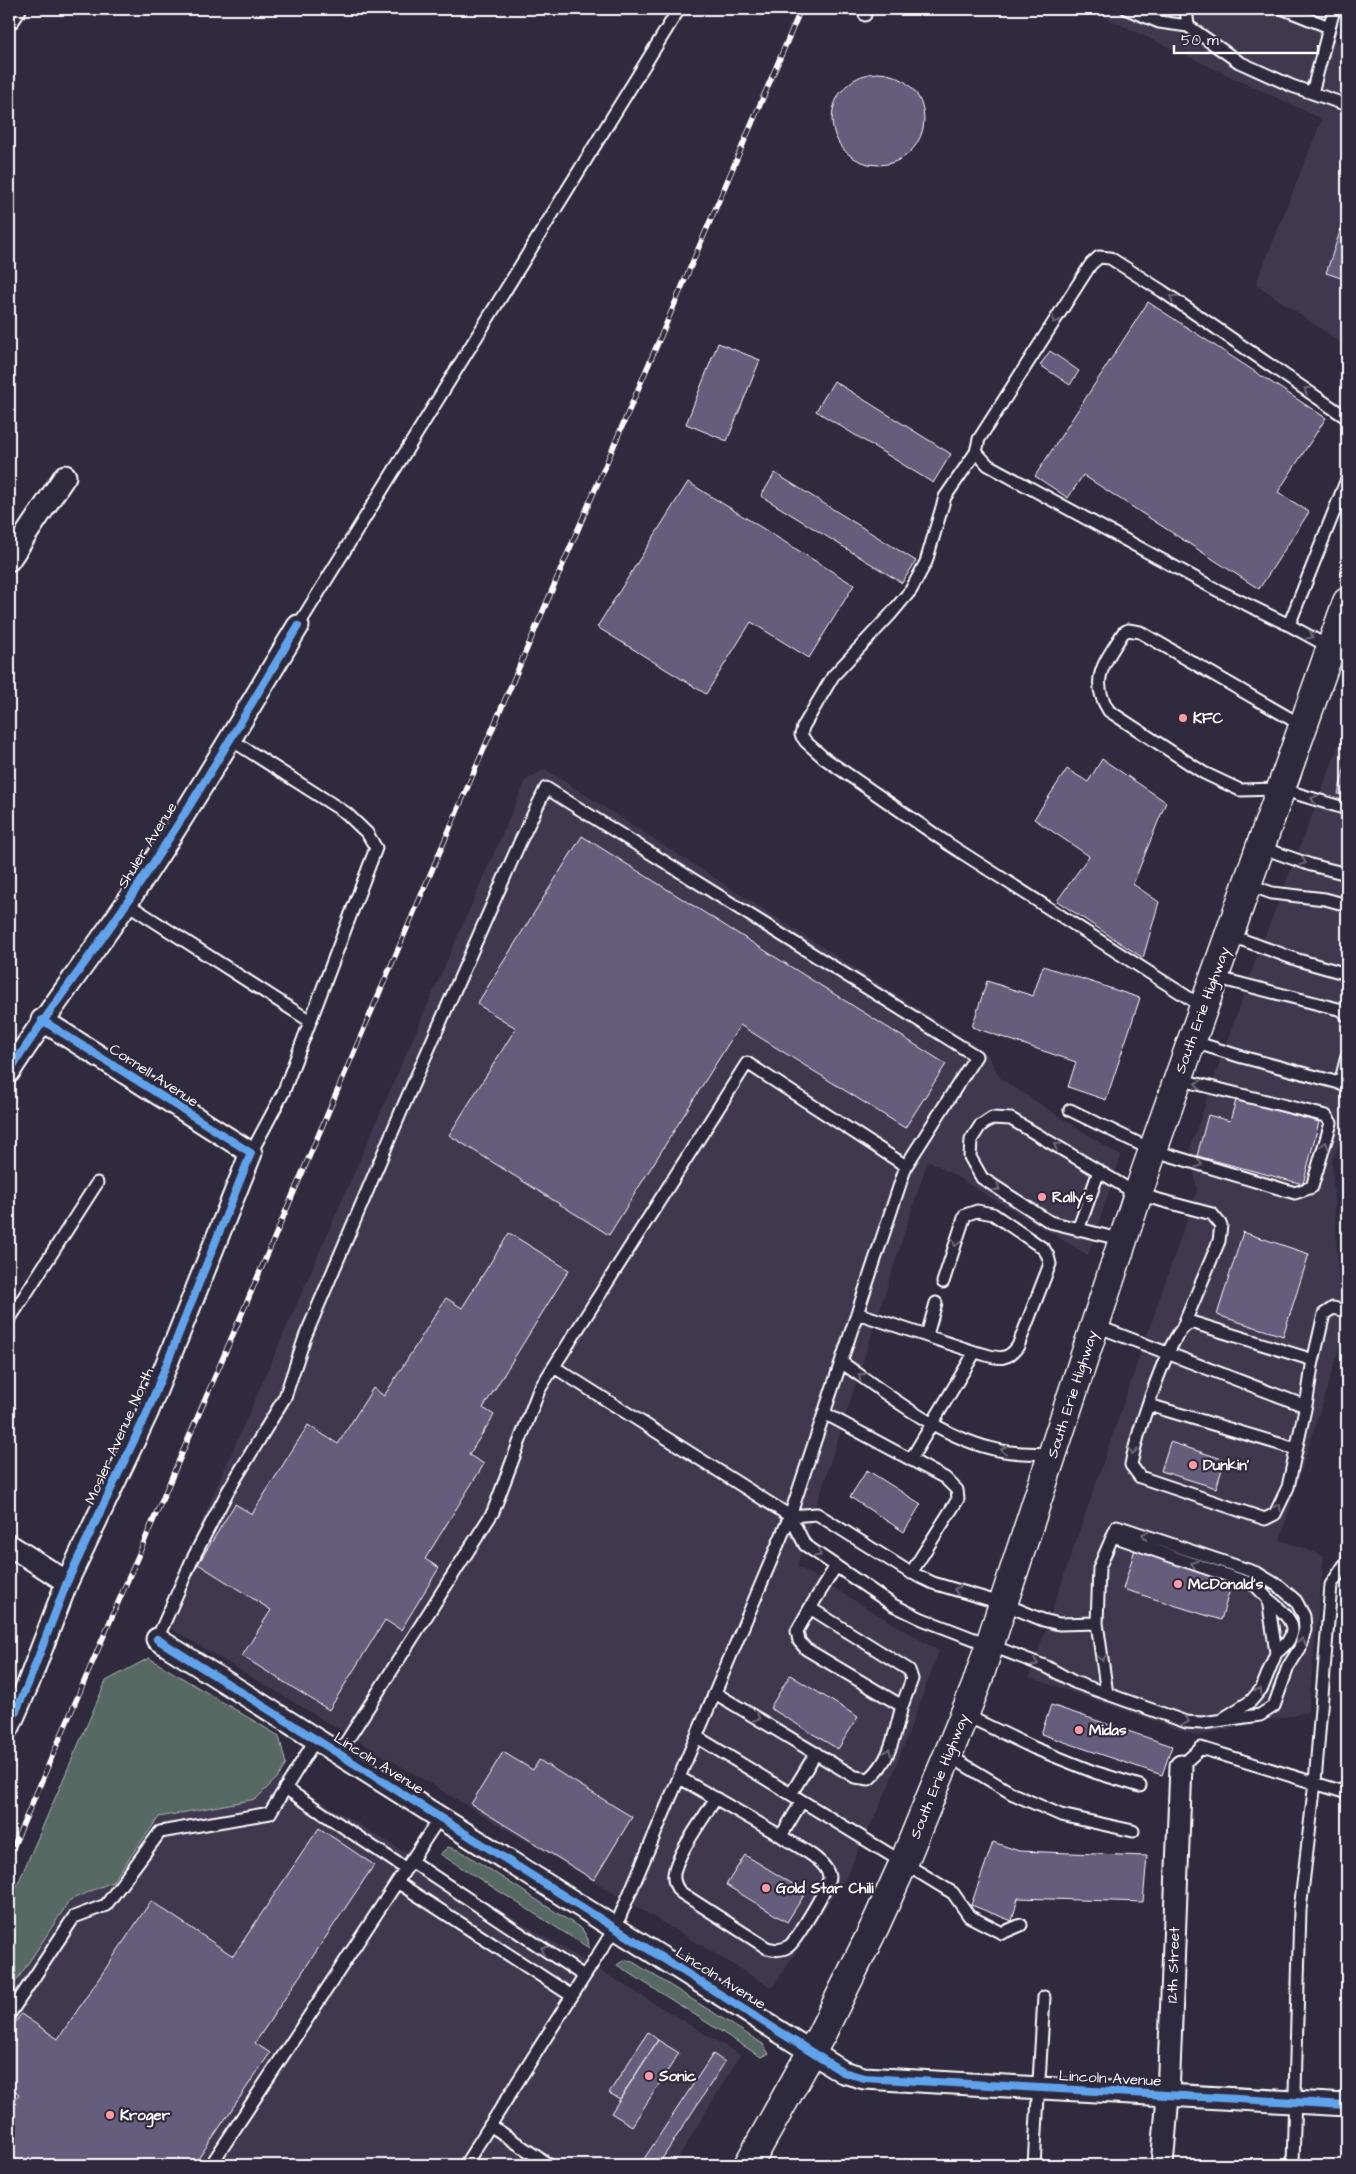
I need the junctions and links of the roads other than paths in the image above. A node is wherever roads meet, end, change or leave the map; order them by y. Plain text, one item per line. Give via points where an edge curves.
1 (15, 9) edge
2 (679, 9) edge
3 (1127, 9) edge
4 (1186, 9) edge
5 (1284, 9) edge
6 (1334, 9) edge
7 (9, 18) edge
8 (1188, 26) junction
9 (1329, 27) junction
10 (1312, 93) junction
11 (1347, 105) edge
12 (1347, 418) edge
13 (976, 452) junction
14 (65, 476) dead end
15 (1347, 479) edge
16 (9, 560) edge
17 (1347, 602) edge
18 (1289, 625) junction
19 (298, 626) joint
20 (1331, 648) junction
21 (1303, 726) junction
22 (230, 739) junction
23 (1281, 789) junction
24 (1347, 808) edge
25 (1260, 847) junction
26 (1347, 874) edge
27 (1247, 884) junction
28 (126, 904) junction
29 (1347, 905) edge
30 (1229, 935) junction
31 (1347, 974) edge
32 (1214, 977) junction
33 (1203, 1007) junction
34 (1347, 1016) edge
35 (42, 1020) junction
36 (310, 1021) junction
37 (1191, 1041) junction
38 (1347, 1056) edge
39 (9, 1072) edge
40 (1178, 1078) junction
41 (1344, 1084) edge
42 (1070, 1110) dead end
43 (1152, 1150) junction
44 (251, 1153) junction
45 (906, 1166) junction
46 (1099, 1171) junction
47 (97, 1183) dead end
48 (1137, 1194) junction
49 (1078, 1230) junction
50 (1123, 1240) junction
51 (943, 1282) dead end
52 (936, 1303) dead end
53 (1347, 1311) edge
54 (858, 1312) junction
55 (9, 1320) edge
56 (1094, 1325) junction
57 (1182, 1329) junction
58 (927, 1335) junction
59 (975, 1352) junction
60 (1168, 1353) junction
61 (1313, 1360) junction
62 (841, 1362) junction
63 (554, 1366) junction
64 (1307, 1400) junction
65 (1149, 1405) junction
66 (824, 1413) junction
67 (932, 1423) junction
68 (1296, 1449) junction
69 (1052, 1454) junction
70 (911, 1460) junction
71 (790, 1516) junction
72 (1112, 1536) junction
73 (9, 1545) edge
74 (1347, 1561) edge
75 (836, 1566) junction
76 (911, 1573) junction
77 (67, 1582) junction
78 (1268, 1599) junction
79 (1004, 1604) junction
80 (810, 1608) junction
81 (1098, 1623) junction
82 (157, 1639) joint
83 (990, 1644) junction
84 (1276, 1653) junction
85 (716, 1693) junction
86 (1107, 1694) junction
87 (902, 1706) junction
88 (965, 1715) junction
89 (1220, 1720) junction
90 (9, 1727) edge
91 (697, 1737) junction
92 (316, 1739) junction
93 (816, 1753) junction
94 (338, 1754) junction
95 (948, 1755) junction
96 (1180, 1766) joint
97 (680, 1778) junction
98 (1315, 1782) junction
99 (1140, 1786) dead end
100 (285, 1788) junction
101 (1347, 1793) edge
102 (791, 1794) junction
103 (716, 1798) junction
104 (802, 1801) junction
105 (440, 1817) junction
106 (1133, 1831) dead end
107 (781, 1836) junction
108 (904, 1862) junction
109 (408, 1865) junction
110 (397, 1882) junction
111 (1021, 1925) dead end
112 (615, 1928) junction
113 (584, 1976) junction
114 (572, 1996) junction
115 (1044, 1997) dead end
116 (9, 2015) edge
117 (812, 2052) junction
118 (1040, 2088) junction
119 (1168, 2096) junction
120 (1296, 2102) junction
121 (1347, 2105) edge
122 (490, 2125) junction
123 (211, 2165) edge
124 (465, 2165) edge
125 (549, 2165) edge
126 (748, 2165) edge
127 (1034, 2165) edge
128 (1162, 2165) edge
129 (1293, 2165) edge

1 - 7 street
2 - 19 lane
3 - 8 lane via 1158,22
4 - 8 lane
5 - 9 lane
6 - 9 lane
8 - 10 lane via 1239,62
9 - 10 lane
10 - 11 lane
12 -> 13 lane via 1162,291 1110,258 1099,257 1090,264 978,439
13 - 18 lane via 988,465 1004,474 1217,590
13 - 33 lane via 946,497 926,562 911,590 833,676 801,735 824,758 950,845
14 - 16 street
15 - 18 lane
17 - 20 main road, South Erie Highway
18 -> 20 lane
19 - 22 street, Shuler Avenue
20 - 21 main road, South Erie Highway
21 - 23 main road, South Erie Highway
21 - 23 lane via 1140,632 1123,632 1101,670 1098,684 1100,699 1108,711 1204,773 1240,790
22 - 28 street, Shuler Avenue
22 - 36 lane via 346,813 367,833 376,848
24 -> 23 lane
23 - 25 main road, South Erie Highway
25 -> 26 lane
25 - 27 main road, South Erie Highway
27 - 29 lane via 1272,893
27 - 30 main road, South Erie Highway
28 - 35 street, Shuler Avenue
28 - 36 lane
30 - 31 lane
30 - 32 main road, South Erie Highway
32 - 33 main road, South Erie Highway
32 - 34 lane via 1342,1010
33 - 37 main road, South Erie Highway
35 - 39 street, Shuler Avenue
35 - 44 street, Cornell Avenue
36 - 44 lane via 283,1092
37 - 40 main road, South Erie Highway
37 - 41 lane
38 - 41 lane
40 - 43 main road, South Erie Highway
43 -> 40 lane via 1295,1193 1312,1187 1331,1123 1326,1116
42 - 43 lane
43 - 48 main road, South Erie Highway
44 - 77 street, Mosler Avenue North via 147,1413
45 - 54 lane
45 - 63 lane via 747,1063
45 - 82 lane via 976,1056 546,788 305,1337 285,1397 228,1491 192,1560
46 - 48 lane
46 - 49 lane
46 -> 49 lane via 1011,1119 992,1118 980,1126 971,1140 970,1157 982,1178 1050,1222
47 - 55 lane
48 - 50 main road, South Erie Highway
48 - 57 lane via 1212,1214 1221,1225 1219,1241
49 - 50 lane
50 - 56 main road, South Erie Highway
59 -> 51 lane via 1002,1359 1012,1354 1050,1264 1048,1256 1044,1249 993,1214 977,1211 965,1216
52 - 58 lane
53 - 61 lane via 1333,1308 1324,1314
54 - 58 lane
54 - 62 lane
56 - 60 lane
56 - 69 main road, South Erie Highway
57 - 60 lane
57 - 61 lane via 1192,1322
58 - 59 lane
59 - 67 lane
60 - 64 lane via 1300,1404
60 - 65 lane
61 - 64 lane
62 - 66 lane
67 -> 62 lane
63 - 71 lane
63 - 94 lane via 539,1390 493,1512
64 - 68 lane
65 - 68 lane
65 -> 68 lane via 1134,1445 1131,1465 1140,1477 1265,1520 1274,1514 1288,1487
66 - 70 lane
66 - 71 lane
69 -> 67 lane via 998,1450
67 - 70 lane
69 - 79 main road, South Erie Highway
70 - 76 lane via 945,1478 957,1490 958,1499
71 -> 75 lane via 805,1545
71 - 76 lane via 817,1514
71 - 85 lane
78 -> 72 lane via 1255,1586
72 - 81 lane via 1099,1568
89 -> 72 lane via 1260,1715 1274,1706 1305,1629 1304,1616 1296,1601 1257,1573 1117,1526
73 - 77 street
74 - 98 lane via 1331,1585
75 - 80 lane
75 - 83 lane via 900,1608
79 -> 76 lane via 933,1583
77 - 90 street, Mosler Avenue North
78 - 84 lane
78 - 84 lane via 1287,1615 1292,1625 1287,1644
79 - 81 lane via 1059,1624
79 - 83 main road, South Erie Highway
80 - 87 lane via 909,1670 912,1679
80 - 87 lane via 797,1631 799,1641 806,1649
81 -> 86 lane
82 - 92 street, Lincoln Avenue
83 -> 86 lane
83 - 88 main road, South Erie Highway
89 -> 84 lane via 1252,1701 1262,1688
85 - 91 lane
85 -> 93 lane
86 -> 89 lane via 1186,1722
93 -> 87 lane via 855,1777 869,1779 880,1770 889,1754
88 - 95 main road, South Erie Highway
88 - 99 lane via 1034,1748
91 - 97 lane
91 - 102 lane
92 - 94 street, Lincoln Avenue
92 - 100 lane
93 - 102 lane
94 - 105 street, Lincoln Avenue
95 - 106 lane via 1013,1794 1061,1815
95 - 108 main road, South Erie Highway
96 - 98 lane via 1201,1748
96 - 119 street, 12th Street
97 - 103 lane
97 - 112 lane
98 - 101 lane
98 - 120 lane via 1300,1910
100 - 109 lane
100 - 116 lane via 270,1813 160,1832 106,1905 74,1916
102 - 104 lane
103 - 107 lane
103 - 107 lane via 678,1862 675,1884 680,1892 767,1948 780,1951 790,1946 827,1889 830,1878 816,1858
104 - 107 lane
104 - 108 lane
105 - 109 lane
105 - 112 street, Lincoln Avenue
108 - 111 lane via 953,1893 968,1916 1002,1933
108 - 117 main road, South Erie Highway
109 - 110 lane
113 -> 109 lane
110 - 114 lane
110 - 123 lane
112 - 113 lane
112 - 117 street, Lincoln Avenue
113 - 114 lane
114 - 122 lane
115 - 118 lane
117 - 118 street, Lincoln Avenue via 843,2072 864,2078
117 - 126 main road, South Erie Highway
118 - 119 street, Lincoln Avenue
118 - 127 lane
119 - 120 street, Lincoln Avenue
119 - 128 street, 12th Street
120 - 121 street, Lincoln Avenue
120 - 129 lane
122 - 124 lane
122 - 125 lane

